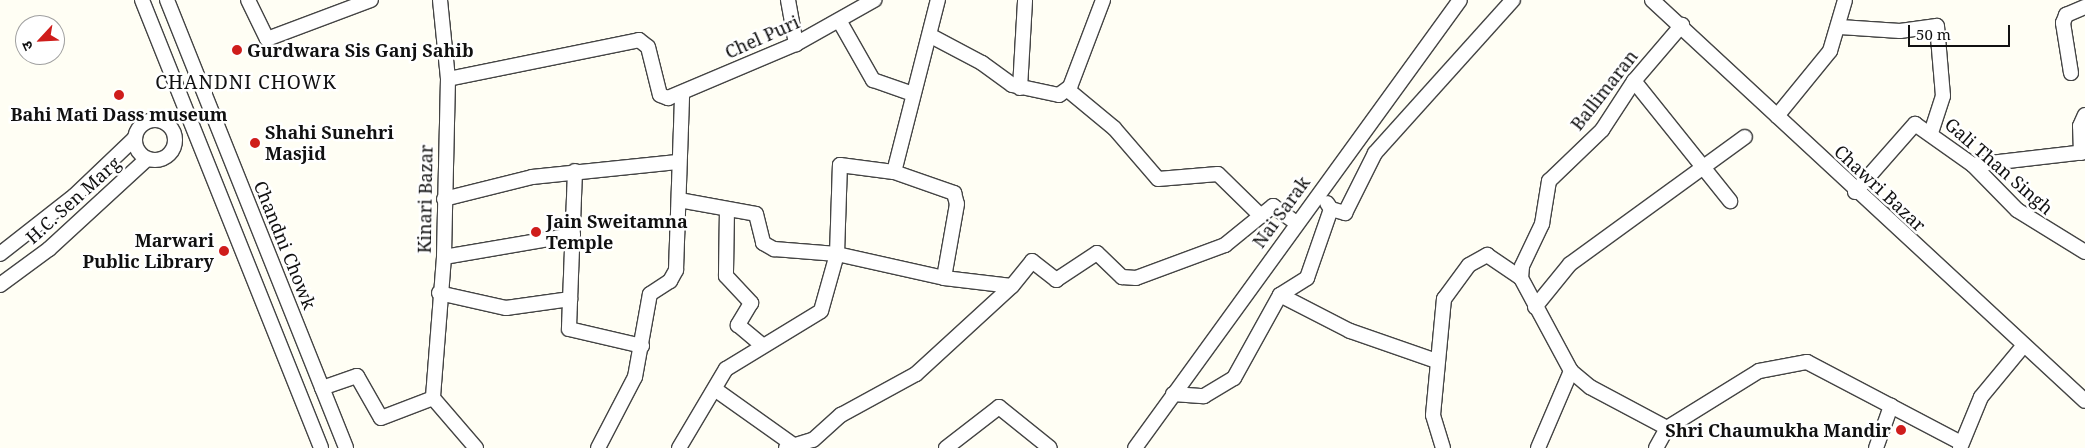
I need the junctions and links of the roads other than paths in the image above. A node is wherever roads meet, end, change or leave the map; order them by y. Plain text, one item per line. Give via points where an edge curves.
1 (142, 0) edge
2 (167, 0) edge
3 (248, 0) edge
4 (371, 0) edge
5 (440, 0) edge
6 (788, 0) edge
7 (874, 0) edge
8 (938, 0) edge
9 (1025, 0) edge
10 (1103, 0) edge
11 (1460, 0) edge
12 (1513, 0) edge
13 (1652, 0) edge
14 (1845, 0) edge
15 (2085, 7) edge
16 (840, 22) junction
17 (1682, 25) junction
18 (1840, 27) junction
19 (931, 36) junction
20 (796, 44) junction
21 (2071, 73) dead end
22 (448, 79) junction
23 (1634, 82) junction
24 (1020, 88) junction
25 (1068, 90) junction
26 (682, 94) junction
27 (913, 94) junction
28 (209, 106) junction
29 (2085, 115) edge
30 (1777, 116) junction
31 (190, 118) junction
32 (170, 126) junction
33 (1931, 132) junction
34 (1745, 136) dead end
35 (135, 138) junction
36 (2083, 153) edge
37 (147, 159) junction
38 (677, 162) junction
39 (1974, 165) junction
40 (1704, 167) junction
41 (575, 172) junction
42 (894, 172) junction
43 (1319, 192) junction
44 (1855, 192) junction
45 (444, 199) junction
46 (679, 200) junction
47 (1730, 201) dead end
48 (727, 209) junction
49 (1331, 209) junction
50 (1261, 216) junction
51 (1296, 223) junction
52 (573, 235) junction
53 (2085, 252) edge
54 (0, 254) edge
55 (837, 254) junction
56 (444, 257) junction
57 (944, 278) junction
58 (1521, 278) junction
59 (0, 285) edge
60 (1012, 286) junction
61 (439, 293) junction
62 (1280, 295) junction
63 (570, 299) junction
64 (1535, 307) junction
65 (762, 345) junction
66 (2024, 345) junction
67 (642, 346) junction
68 (1436, 360) junction
69 (1571, 370) junction
70 (322, 388) junction
71 (716, 390) junction
72 (1173, 394) junction
73 (433, 398) junction
74 (2085, 401) edge
75 (1891, 406) junction
76 (1668, 428) junction
77 (789, 446) edge
78 (1961, 446) edge
79 (321, 448) edge
80 (346, 448) edge
81 (476, 448) edge
82 (598, 448) edge
83 (679, 448) edge
84 (946, 448) edge
85 (1050, 448) edge
86 (1135, 448) edge
87 (1443, 448) edge
88 (1538, 448) edge
89 (1656, 448) edge
90 (1876, 448) edge

1 - 31 street
2 - 28 street, Chandni Chowk
3 - 4 street via 267,39
5 - 22 street, Kinari Bazar
6 - 20 street
7 - 16 street, Chel Puri
8 - 19 street
9 - 24 street
10 - 25 street
11 - 43 street, Nai Sarak
12 - 49 street via 1375,153 1345,213
13 - 17 street, Chawri Bazar
14 - 18 street
15 - 21 street via 2066,15 2063,23
16 - 20 street, Chel Puri
16 - 27 street via 873,80
17 - 23 street, Ballimaran
17 - 30 street, Chawri Bazar
18 - 30 street via 1815,74
18 - 33 street via 1900,31 1936,26 1943,96
19 - 24 street
19 - 27 street
20 - 26 street, Chel Puri
22 - 26 street, Chel Puri via 639,40 647,44 662,97
22 - 45 street, Kinari Bazar
23 - 40 street
23 - 58 street, Ballimaran via 1602,130 1549,181 1542,224 1522,266
24 - 25 street via 1054,95
25 - 50 street via 1114,128 1158,179 1218,174
26 - 38 street via 684,126
27 - 42 street
28 - 31 street
28 - 70 street, Chandni Chowk
29 - 36 street via 2080,126
30 - 44 street, Chawri Bazar
31 - 32 street
31 - 79 street
32 - 35 street via 151,120
32 - 37 street via 175,137 172,151 161,159
33 - 39 street, Gali Than Singh
33 - 44 street, Gali Than Singh via 1915,124 1908,126
34 - 40 street
35 - 37 street
35 - 54 street, H.C. Sen Marg via 74,196
36 - 39 street
37 - 59 street, H.C. Sen Marg via 49,249
38 - 41 street
38 - 46 street
39 - 53 street, Gali Than Singh via 2017,210
40 - 47 street
40 - 64 street via 1570,264
41 - 45 street
41 - 52 street
42 - 55 street via 846,164 838,167
42 - 57 street via 956,196
43 - 49 street
43 - 51 street, Nai Sarak
44 - 66 street, Chawri Bazar
45 - 56 street, Kinari Bazar
46 - 48 street
46 - 67 street via 676,270 670,281 650,294
48 - 55 street via 759,216 761,238 768,247
48 - 65 street via 726,276 751,303 738,325
49 - 62 street via 1307,278
50 - 51 street via 1276,207
50 - 60 street via 1225,245 1136,278 1122,277 1097,253 1056,280 1032,261
51 - 72 street, Nai Sarak
52 - 56 street
52 - 63 street
55 - 57 street
55 - 65 street via 821,311
56 - 61 street, Kinari Bazar
57 - 60 street
58 - 64 street
58 - 68 street via 1487,255 1469,265 1444,299
60 - 77 street via 916,374 842,415 812,440
61 - 63 street via 499,307
61 - 73 street, Kinari Bazar
62 - 68 street via 1350,332
62 - 72 street via 1234,378 1204,396
63 - 67 street via 571,331
64 - 69 street
65 - 71 street via 726,369
66 - 74 street, Chawri Bazar
66 - 78 street via 1981,397
67 - 82 street via 629,392
68 - 87 street via 1433,415
69 - 76 street via 1615,402
69 - 88 street
70 - 73 street via 357,376 381,418
70 - 80 street, Chandni Chowk
71 - 77 street
71 - 83 street
72 - 86 street, Nai Sarak
73 - 81 street
75 - 76 street via 1832,372 1807,362 1786,362 1759,371
75 - 78 street
75 - 90 street
76 - 89 street
84 - 85 street via 998,407

